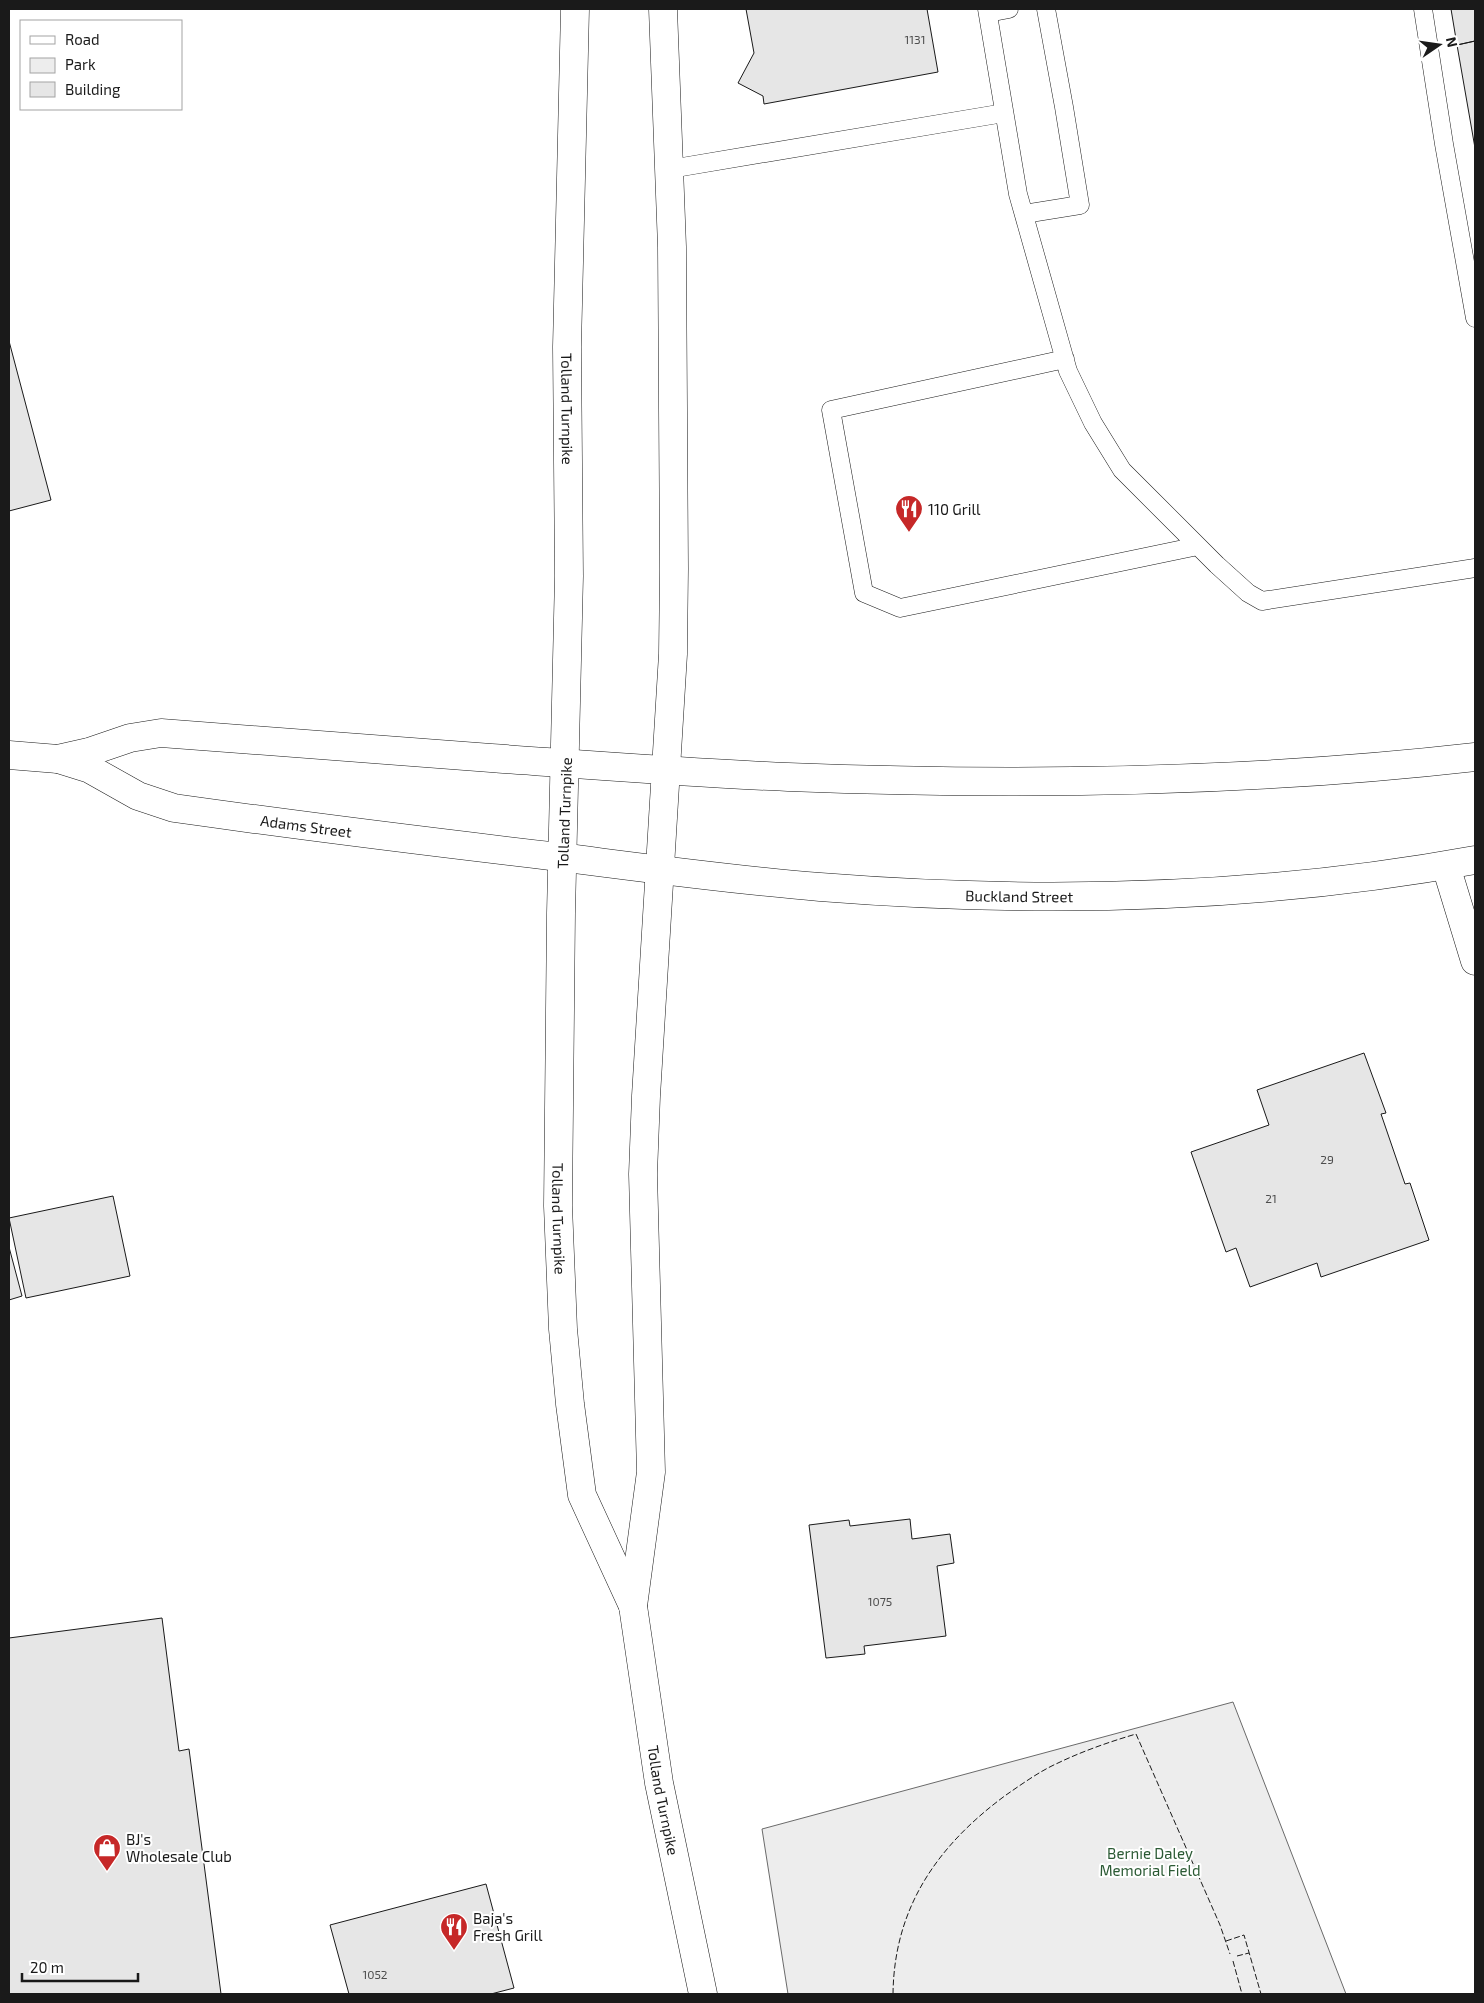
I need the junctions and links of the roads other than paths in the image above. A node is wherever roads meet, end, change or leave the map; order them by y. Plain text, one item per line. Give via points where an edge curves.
1 (575, 9) edge
2 (663, 9) edge
3 (1009, 9) edge
4 (1046, 9) edge
5 (1423, 9) edge
6 (987, 11) edge
7 (1004, 113) junction
8 (670, 169) junction
9 (1024, 214) junction
10 (1475, 318) edge
11 (1065, 360) junction
12 (1198, 546) junction
13 (1475, 568) edge
14 (9, 755) edge
15 (1475, 757) edge
16 (58, 759) junction
17 (565, 763) junction
18 (667, 770) junction
19 (563, 858) junction
20 (1475, 860) edge
21 (1446, 866) junction
22 (660, 870) junction
23 (1475, 961) edge
24 (632, 1606) junction
25 (703, 1994) edge

1 - 17 main road, Tolland Turnpike via 567,356 569,576
2 - 8 main road, Tolland Turnpike
3 - 6 lane
4 - 9 lane via 1080,205
5 - 10 lane
6 - 7 lane
7 - 8 lane
7 - 9 lane
8 - 18 main road, Tolland Turnpike via 674,569
9 - 11 lane
11 - 12 lane via 1093,422 1122,470
11 - 12 lane via 831,410 864,593 900,608
12 - 13 lane via 1248,593 1262,601
14 - 16 main road, Adams Street
15 - 18 main road via 1305,773 1113,781 894,780
16 - 17 main road, Adams Street via 130,738 161,733
16 - 19 main road, Adams Street via 90,769 138,796 174,808
17 - 18 main road
17 - 19 main road, Tolland Turnpike
18 - 22 main road, Tolland Turnpike
19 - 22 main road, Buckland Street
19 - 24 main road, Tolland Turnpike via 558,1206 563,1329 582,1495
20 - 21 main road, Buckland Street
21 - 22 main road, Buckland Street via 1256,889 1006,895 818,886
21 - 23 main road
22 - 24 main road, Tolland Turnpike via 643,1174 651,1472
24 - 25 main road, Tolland Turnpike via 659,1783

